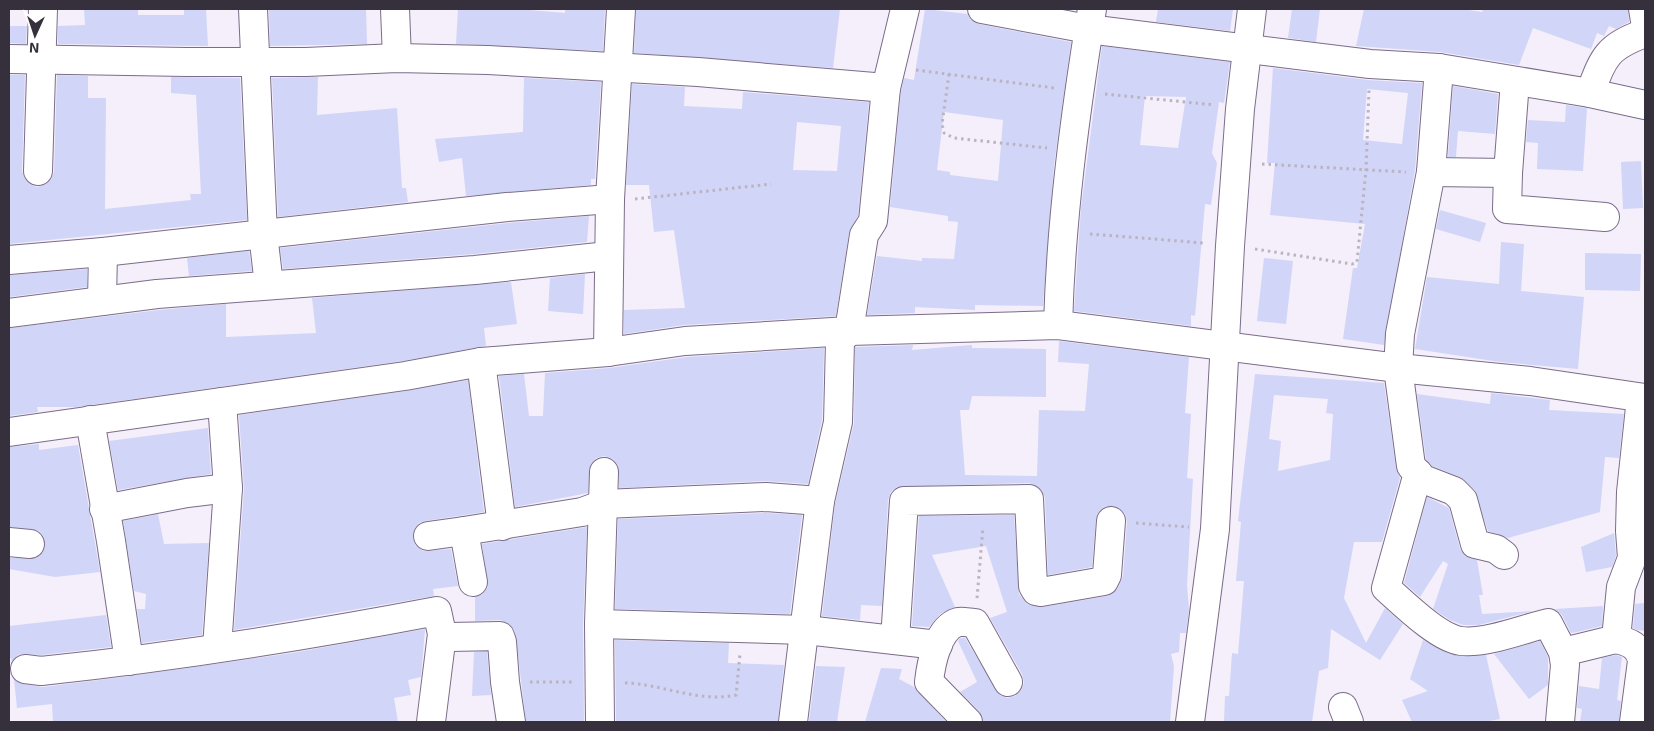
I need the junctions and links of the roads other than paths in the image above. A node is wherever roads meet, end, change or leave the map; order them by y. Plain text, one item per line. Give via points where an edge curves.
1 (43, 9) edge
2 (253, 9) edge
3 (396, 9) edge
4 (621, 9) edge
5 (905, 9) edge
6 (982, 9) edge
7 (1252, 9) edge
8 (1643, 9) edge
9 (1090, 19) edge
10 (1645, 21) edge
11 (1645, 33) edge
12 (1247, 47) junction
13 (397, 58) junction
14 (9, 59) edge
15 (42, 59) junction
16 (253, 60) junction
17 (617, 68) junction
18 (1439, 68) junction
19 (1515, 82) junction
20 (886, 88) junction
21 (1590, 93) junction
22 (1645, 104) edge
23 (38, 171) dead end
24 (1431, 172) junction
25 (1508, 173) junction
26 (610, 199) junction
27 (1605, 217) dead end
28 (263, 234) junction
29 (103, 252) junction
30 (608, 256) junction
31 (9, 260) edge
32 (269, 285) junction
33 (102, 301) junction
34 (9, 313) edge
35 (1058, 325) junction
36 (849, 331) junction
37 (1223, 346) junction
38 (608, 352) junction
39 (481, 362) junction
40 (1398, 368) junction
41 (1643, 398) edge
42 (222, 402) junction
43 (90, 420) junction
44 (9, 432) edge
45 (604, 472) dead end
46 (1418, 473) junction
47 (228, 488) junction
48 (1638, 493) edge
49 (820, 501) junction
50 (604, 504) junction
51 (104, 509) junction
52 (1111, 521) road end
53 (502, 526) junction
54 (464, 531) junction
55 (428, 536) dead end
56 (1504, 555) dead end
57 (473, 582) dead end
58 (599, 624) junction
59 (806, 630) junction
60 (442, 634) junction
61 (1616, 639) junction
62 (895, 640) junction
63 (938, 646) junction
64 (218, 648) junction
65 (1564, 652) junction
66 (129, 662) junction
67 (25, 669) dead end
68 (1008, 682) dead end
69 (1638, 717) edge
70 (432, 722) edge
71 (511, 722) edge
72 (600, 722) edge
73 (793, 722) edge
74 (968, 722) edge
75 (1190, 722) edge
76 (1560, 722) edge

1 - 15 street
2 - 16 street
3 - 13 street
4 - 17 street
5 - 20 street
6 - 9 street
7 - 12 street
8 - 10 street
9 - 12 street
9 - 35 street via 1078,91 1062,232
11 - 21 street via 1622,42 1610,52 1602,62
12 - 18 street via 1370,64
12 - 37 street
13 - 16 street via 306,62
13 - 17 street
14 - 15 street
15 - 16 street
15 - 23 street
16 - 28 street
17 - 20 street
17 - 26 street
18 - 19 street
18 - 24 street
19 - 21 street
19 - 25 street
20 - 36 street via 873,220 864,235
21 - 22 street
24 - 25 street
24 - 40 street via 1400,334
25 - 27 street via 1507,209
26 - 28 street
26 - 30 street
28 - 29 street
28 - 32 street
29 - 31 street
29 - 33 street
30 - 32 street via 475,270
30 - 38 street
32 - 33 street
33 - 34 street
35 - 36 street
35 - 37 street
36 - 38 street via 685,341
36 - 49 street via 840,341 838,422
37 - 40 street
37 - 75 street via 1215,529
38 - 39 street
39 - 42 street
39 - 53 street
40 - 41 street via 1530,381
40 - 46 street via 1411,466
41 - 48 street
42 - 43 street
42 - 47 street
43 - 44 street
43 - 51 street
45 - 50 street
46 - 56 street via 1423,480 1459,495 1475,544 1496,549
46 - 65 street via 1386,588 1448,637 1473,641 1548,623
47 - 51 street
47 - 64 street
48 - 61 street via 1630,531 1632,558 1621,587
49 - 50 street via 766,497
49 - 59 street
50 - 53 street via 582,512
50 - 58 street
51 - 66 street
52 - 62 street via 1108,575 1104,581 1041,592 1033,586 1029,498 904,501
53 - 54 street
54 - 55 street
54 - 57 street
58 - 59 street
58 - 72 street
59 - 62 street
59 - 73 street
60 - 64 street via 437,611 300,637
60 - 70 street
60 - 71 street via 500,636
61 - 65 street
61 - 69 street via 1629,642 1641,653
62 - 63 street
63 - 68 street via 947,628 959,622 974,623
63 - 74 street via 929,682
64 - 66 street
65 - 76 street
66 - 67 street

